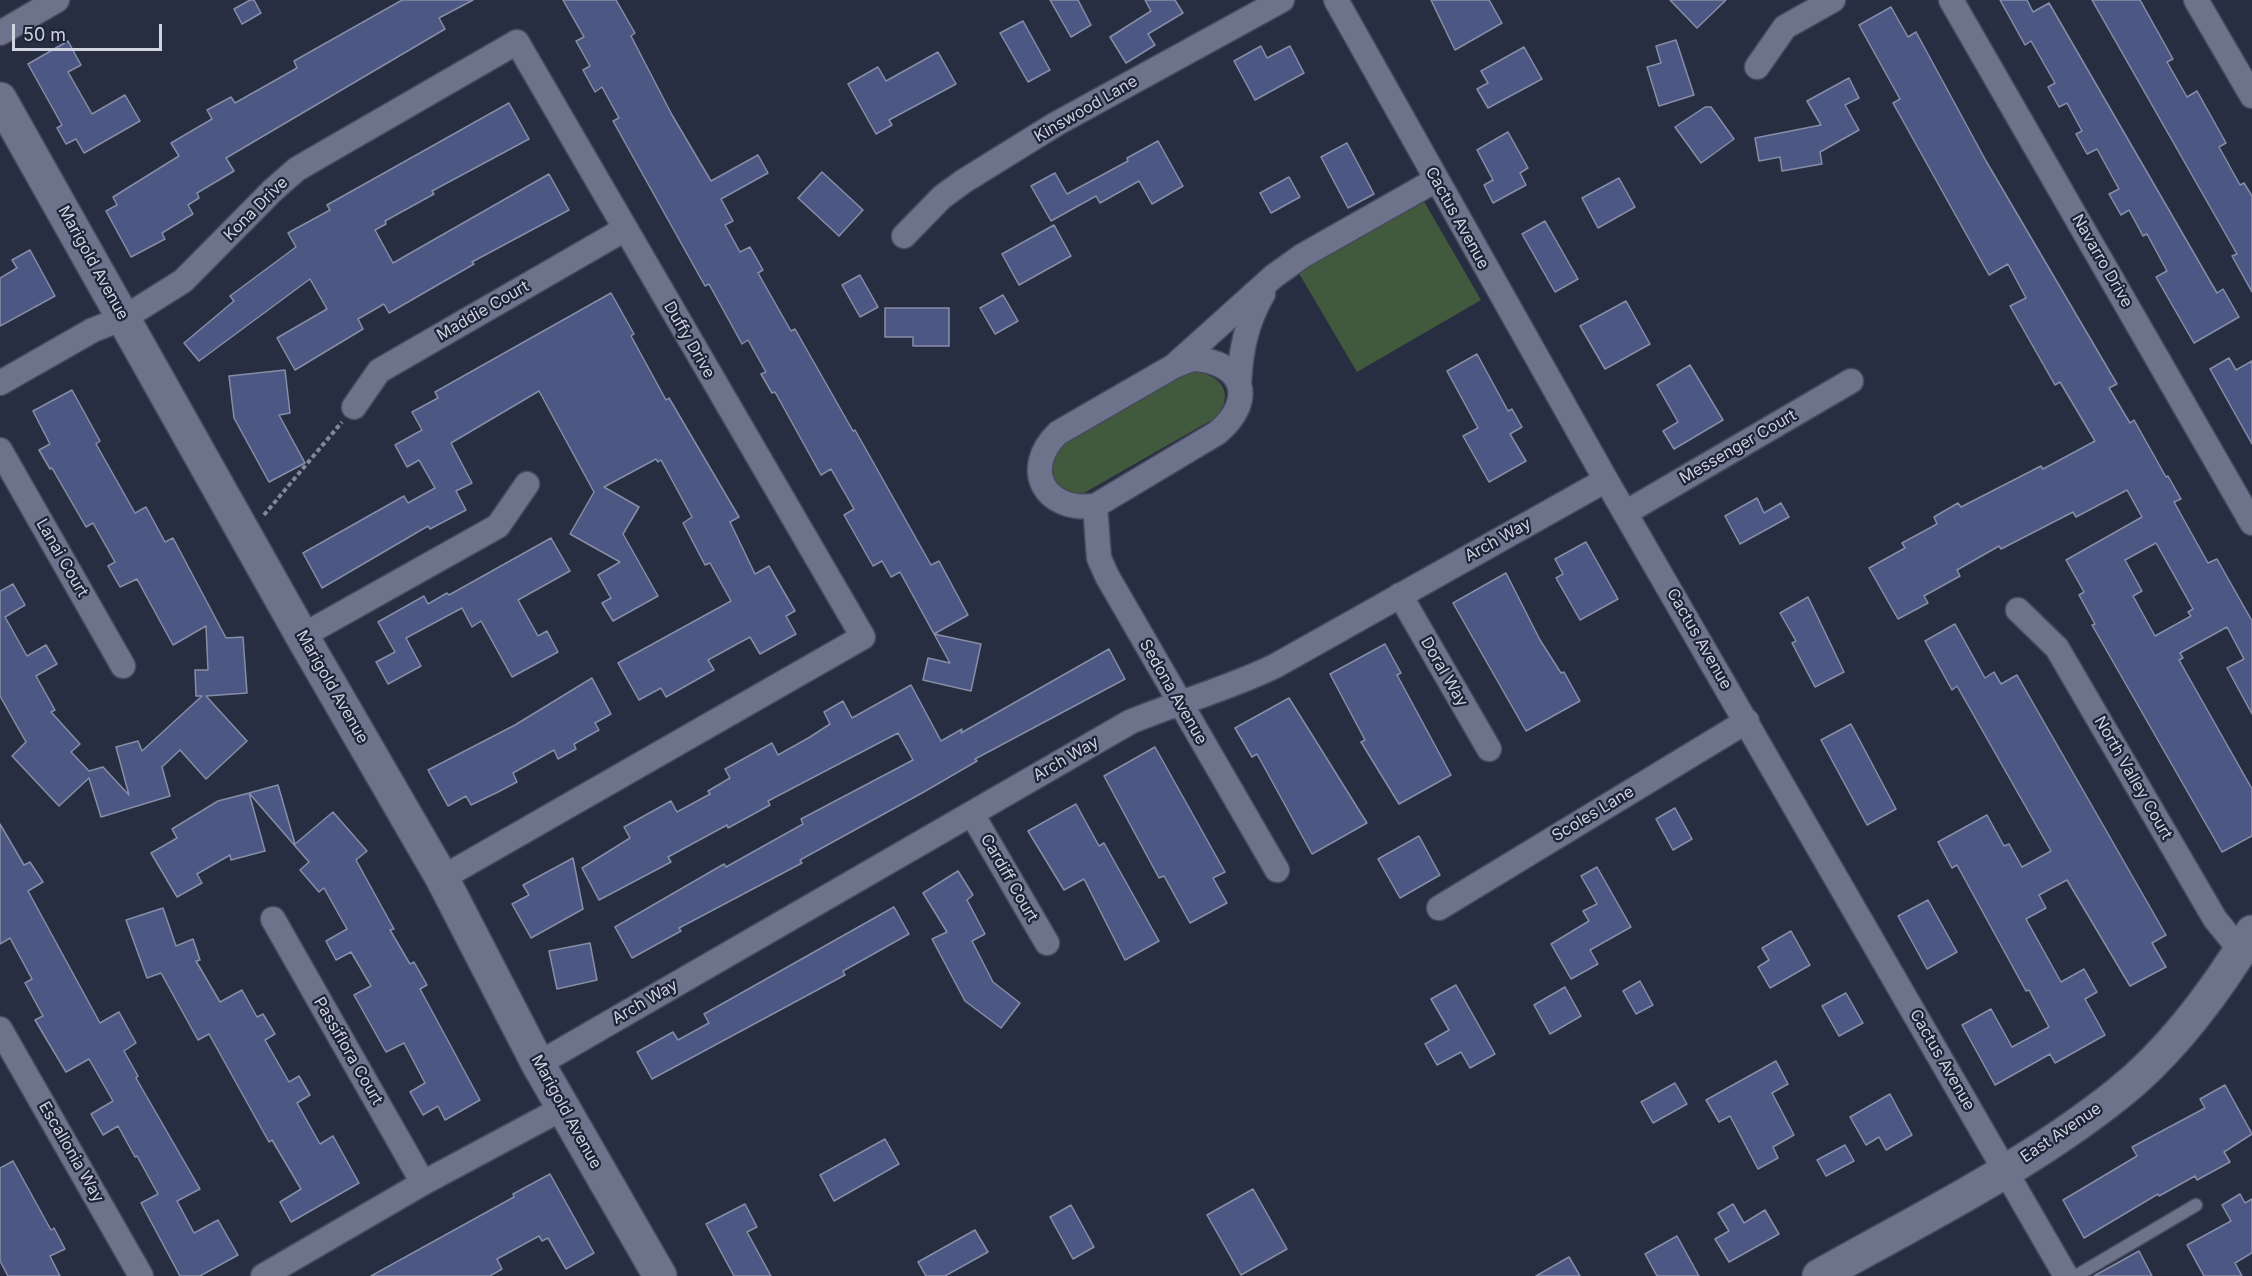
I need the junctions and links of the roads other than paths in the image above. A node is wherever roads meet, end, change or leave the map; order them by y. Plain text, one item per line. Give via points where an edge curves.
1 (57, 0) edge
2 (1282, 0) edge
3 (1336, 0) edge
4 (1833, 0) edge
5 (1951, 0) edge
6 (2196, 0) edge
7 (0, 33) edge
8 (517, 42) joint
9 (1757, 67) dead end
10 (2252, 96) edge
11 (0, 99) edge
12 (1436, 180) junction
13 (625, 229) junction
14 (904, 236) dead end
15 (1274, 276) junction
16 (124, 318) junction
17 (1174, 366) junction
18 (1851, 381) dead end
19 (0, 383) edge
20 (1239, 383) junction
21 (354, 407) road end
22 (0, 450) edge
23 (1605, 480) junction
24 (527, 484) dead end
25 (1095, 506) junction
26 (1625, 513) junction
27 (2252, 523) edge
28 (1400, 595) junction
29 (2018, 610) dead end
30 (302, 636) junction
31 (123, 666) dead end
32 (1178, 702) junction
33 (1747, 721) junction
34 (1489, 749) dead end
35 (972, 814) junction
36 (1276, 870) dead end
37 (442, 878) junction
38 (1439, 908) dead end
39 (273, 919) dead end
40 (2246, 941) edge
41 (1047, 943) dead end
42 (0, 1029) edge
43 (538, 1064) junction
44 (563, 1108) junction
45 (2006, 1170) junction
46 (423, 1183) junction
47 (2196, 1205) dead end
48 (141, 1276) edge
49 (263, 1276) edge
50 (660, 1276) edge
51 (1819, 1276) edge
52 (2066, 1276) edge
53 (2076, 1276) edge

1 - 7 street
2 - 14 street, Kinswood Lane via 1056,124 964,181 942,197
3 - 12 street, Cactus Avenue
4 - 9 street via 1785,27
5 - 27 street, Navarro Drive
6 - 10 street
8 - 13 street, Duffy Drive
8 - 16 street, Kona Drive via 297,169 183,281
11 - 16 street, Marigold Avenue
12 - 15 street
12 - 23 street, Cactus Avenue
13 - 21 street, Maddie Court via 379,371
13 - 37 street, Duffy Drive via 863,637
15 - 17 street
15 - 20 street via 1248,323
16 - 19 street, Kona Drive via 93,330
16 - 30 street, Marigold Avenue
17 - 20 street via 1192,359 1212,360 1227,368
17 - 25 street via 1058,433 1046,445 1039,472 1051,497 1077,508
18 - 26 street, Messenger Court
20 - 25 street via 1238,408 1225,427
22 - 31 street, Lanai Court
23 - 26 street, Cactus Avenue
23 - 28 street, Arch Way
24 - 30 street via 498,526
25 - 32 street, Sedona Avenue via 1099,558
26 - 33 street, Cactus Avenue
28 - 32 street, Arch Way via 1234,685
28 - 34 street, Doral Way
29 - 40 street, North Valley Court via 2057,648 2215,920
30 - 37 street, Marigold Avenue
32 - 35 street, Arch Way via 1130,722
32 - 36 street, Sedona Avenue
33 - 38 street, Scoles Lane
33 - 45 street, Cactus Avenue
35 - 41 street, Cardiff Court
35 - 43 street, Arch Way
37 - 43 street, Marigold Avenue
39 - 46 street, Passiflora Court
40 - 45 street, East Avenue via 2198,1011 2162,1053 2120,1092 2064,1134
42 - 48 street, Escallonia Way
43 - 44 street, Marigold Avenue
44 - 46 street
44 - 50 street, Marigold Avenue
45 - 51 street, East Avenue
45 - 52 street, Cactus Avenue
46 - 49 street
47 - 53 lane

